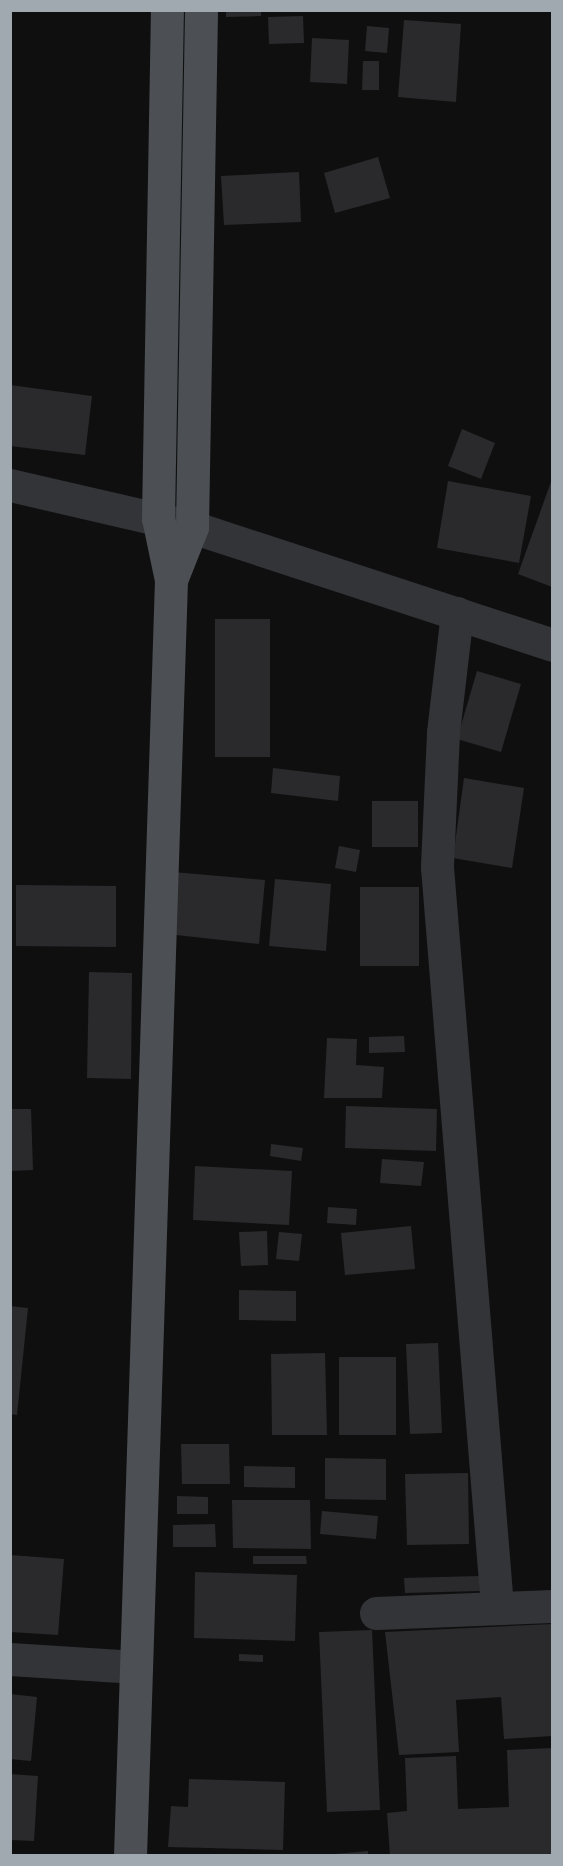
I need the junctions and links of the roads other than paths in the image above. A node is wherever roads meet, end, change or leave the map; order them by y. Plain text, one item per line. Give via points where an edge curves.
1 (167, 10) edge
2 (201, 10) edge
3 (10, 485) edge
4 (158, 518) junction
5 (192, 527) junction
6 (171, 580) junction
7 (458, 613) junction
8 (552, 645) edge
9 (552, 1606) edge
10 (497, 1607) junction
11 (376, 1613) dead end
12 (10, 1659) edge
13 (136, 1667) junction
14 (130, 1856) edge

1 - 4 main road
2 - 5 main road
3 - 4 street
4 - 5 street
4 - 6 main road
5 - 6 main road
5 - 7 street
6 - 13 main road
7 - 8 street
7 - 10 street via 443,733 437,867
9 - 10 street
10 - 11 street
12 - 13 street
13 - 14 main road

